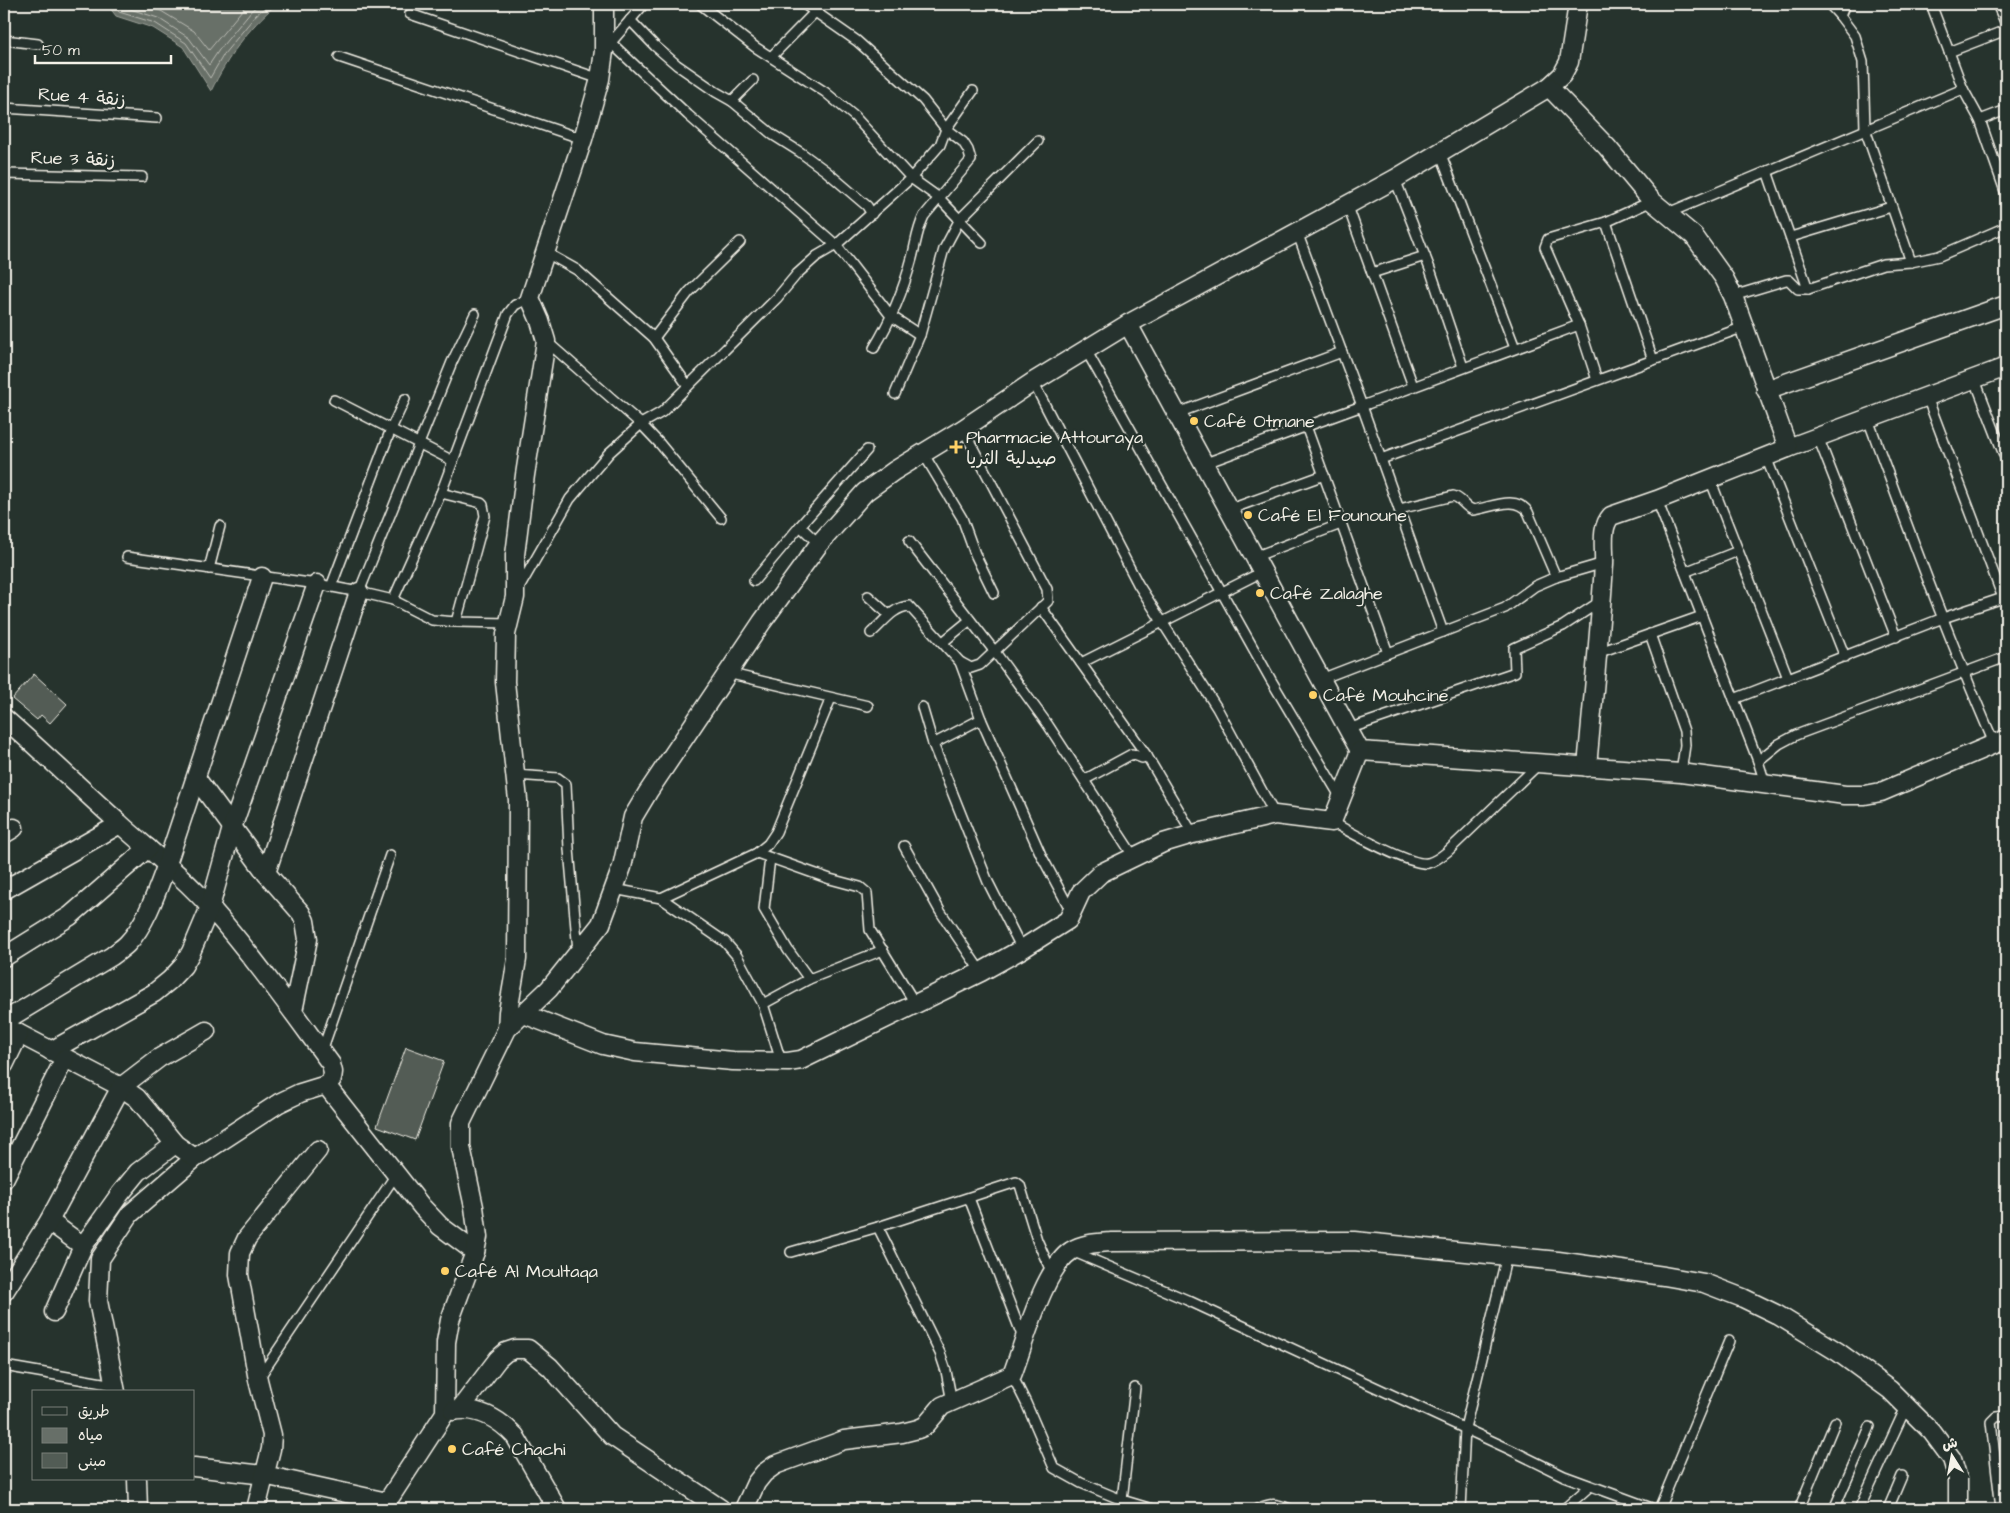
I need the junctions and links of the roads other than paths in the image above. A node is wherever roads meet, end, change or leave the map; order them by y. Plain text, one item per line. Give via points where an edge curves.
1 (604, 4) edge
2 (644, 4) edge
3 (700, 4) edge
4 (804, 4) edge
5 (822, 4) edge
6 (1578, 4) edge
7 (1829, 4) edge
8 (1845, 4) edge
9 (1931, 4) edge
10 (1997, 4) edge
11 (814, 11) junction
12 (410, 14) dead end
13 (1840, 16) junction
14 (630, 20) junction
15 (2006, 24) edge
16 (2006, 30) edge
17 (4, 40) edge
18 (38, 44) dead end
19 (607, 47) junction
20 (1949, 52) junction
21 (339, 57) dead end
22 (771, 57) junction
23 (600, 79) junction
24 (753, 80) dead end
25 (1549, 86) junction
26 (1963, 89) junction
27 (973, 91) dead end
28 (732, 101) junction
29 (4, 108) edge
30 (2006, 110) edge
31 (157, 118) dead end
32 (1980, 120) junction
33 (946, 129) junction
34 (1865, 129) junction
35 (583, 139) junction
36 (1038, 141) dead end
37 (1440, 152) junction
38 (1767, 170) junction
39 (2002, 170) edge
40 (4, 174) edge
41 (142, 177) dead end
42 (911, 178) junction
43 (1395, 179) junction
44 (2006, 194) edge
45 (939, 198) junction
46 (1652, 201) junction
47 (1347, 204) junction
48 (1891, 207) junction
49 (1668, 213) junction
50 (872, 214) junction
51 (960, 219) junction
52 (1606, 222) junction
53 (2006, 227) edge
54 (1297, 232) junction
55 (1791, 237) junction
56 (740, 242) dead end
57 (982, 243) dead end
58 (836, 245) junction
59 (545, 252) junction
60 (1425, 256) junction
61 (1910, 262) junction
62 (1372, 273) junction
63 (1808, 289) junction
64 (1733, 296) junction
65 (530, 298) junction
66 (2006, 305) edge
67 (475, 314) dead end
68 (891, 316) junction
69 (1128, 324) junction
70 (1579, 325) junction
71 (1744, 326) junction
72 (920, 336) junction
73 (654, 338) junction
74 (546, 341) junction
75 (874, 348) dead end
76 (1515, 348) junction
77 (1086, 350) junction
78 (1342, 352) junction
79 (1653, 360) junction
80 (1463, 367) junction
81 (2006, 367) edge
82 (1598, 380) junction
83 (1975, 380) junction
84 (1033, 382) junction
85 (688, 386) junction
86 (1413, 386) junction
87 (1766, 390) junction
88 (895, 394) dead end
89 (1927, 397) junction
90 (405, 399) dead end
91 (334, 400) dead end
92 (1362, 406) junction
93 (1175, 414) junction
94 (1868, 419) junction
95 (641, 424) junction
96 (1306, 426) junction
97 (391, 429) junction
98 (963, 429) junction
99 (1818, 437) junction
100 (420, 444) junction
101 (1788, 448) junction
102 (867, 450) dead end
103 (923, 454) junction
104 (2005, 456) edge
105 (1766, 457) junction
106 (1381, 459) junction
107 (453, 461) junction
108 (1203, 464) junction
109 (1324, 475) junction
110 (1710, 479) junction
111 (441, 494) junction
112 (1657, 500) junction
113 (1398, 509) junction
114 (1228, 510) junction
115 (721, 518) dead end
116 (1341, 524) junction
117 (220, 526) dead end
118 (800, 526) junction
119 (909, 541) dead end
120 (819, 544) junction
121 (1738, 551) junction
122 (127, 557) dead end
123 (1254, 557) junction
124 (1604, 563) junction
125 (209, 569) junction
126 (1262, 572) junction
127 (1685, 572) junction
128 (262, 577) junction
129 (1556, 577) junction
130 (754, 581) dead end
131 (324, 586) junction
132 (360, 592) junction
133 (1221, 592) junction
134 (994, 593) dead end
135 (868, 596) dead end
136 (515, 597) junction
137 (2005, 597) edge
138 (393, 600) junction
139 (1601, 601) junction
140 (1041, 607) junction
141 (889, 615) junction
142 (1702, 616) junction
143 (1943, 618) junction
144 (970, 620) junction
145 (456, 622) junction
146 (1162, 622) junction
147 (509, 623) junction
148 (871, 632) dead end
149 (1443, 632) junction
150 (1650, 634) junction
151 (1896, 637) junction
152 (943, 642) junction
153 (995, 652) junction
154 (1388, 653) junction
155 (1596, 653) junction
156 (1845, 657) junction
157 (2006, 657) edge
158 (960, 662) junction
159 (1080, 664) junction
160 (727, 673) junction
161 (1964, 673) junction
162 (1788, 678) junction
163 (1321, 679) junction
164 (831, 698) junction
165 (1734, 699) junction
166 (868, 706) dead end
167 (922, 707) dead end
168 (4, 718) edge
169 (981, 719) junction
170 (1348, 729) junction
171 (2000, 741) edge
172 (932, 744) junction
173 (1360, 751) junction
174 (1147, 756) junction
175 (1758, 761) junction
176 (1539, 764) junction
177 (1587, 767) junction
178 (1681, 773) junction
179 (515, 775) junction
180 (196, 778) junction
181 (1084, 780) junction
182 (1764, 783) junction
183 (1342, 798) junction
184 (1275, 815) junction
185 (1332, 822) junction
186 (120, 824) junction
187 (232, 828) junction
188 (1193, 834) junction
189 (904, 846) dead end
190 (148, 848) junction
191 (757, 853) junction
192 (390, 855) dead end
193 (1134, 857) junction
194 (770, 858) junction
195 (167, 864) junction
196 (266, 873) junction
197 (614, 889) junction
198 (4, 890) edge
199 (662, 898) junction
200 (210, 907) junction
201 (1072, 913) junction
202 (1022, 949) junction
203 (883, 950) junction
204 (578, 951) junction
205 (4, 956) edge
206 (981, 972) junction
207 (809, 979) junction
208 (763, 1004) junction
209 (916, 1005) junction
210 (293, 1011) junction
211 (524, 1014) junction
212 (4, 1021) edge
213 (508, 1029) junction
214 (12, 1030) edge
215 (206, 1031) dead end
216 (322, 1052) junction
217 (58, 1054) junction
218 (781, 1061) junction
219 (4, 1065) edge
220 (326, 1086) junction
221 (121, 1087) junction
222 (175, 1144) junction
223 (318, 1150) dead end
224 (195, 1158) junction
225 (397, 1173) junction
226 (4, 1179) edge
227 (969, 1198) junction
228 (49, 1221) junction
229 (878, 1227) junction
230 (83, 1246) junction
231 (1071, 1251) junction
232 (475, 1252) junction
233 (791, 1252) dead end
234 (1506, 1255) junction
235 (1051, 1271) junction
236 (4, 1292) edge
237 (54, 1312) dead end
238 (1024, 1341) junction
239 (1729, 1341) dead end
240 (4, 1366) edge
241 (1012, 1375) junction
242 (258, 1380) junction
243 (115, 1388) edge
244 (1135, 1388) dead end
245 (952, 1402) junction
246 (1907, 1405) junction
247 (452, 1411) junction
248 (2006, 1416) edge
249 (1835, 1422) dead end
250 (1870, 1427) dead end
251 (1465, 1428) junction
252 (195, 1467) edge
253 (264, 1475) junction
254 (1902, 1476) dead end
255 (137, 1480) edge
256 (1589, 1487) junction
257 (1122, 1500) junction
258 (1632, 1502) junction
259 (386, 1506) edge
260 (138, 1509) edge
261 (256, 1509) edge
262 (557, 1509) edge
263 (721, 1509) edge
264 (744, 1509) edge
265 (1152, 1509) edge
266 (1257, 1509) edge
267 (1290, 1509) edge
268 (1461, 1509) edge
269 (1564, 1509) edge
270 (1624, 1509) edge
271 (1654, 1509) edge
272 (1659, 1509) edge
273 (1799, 1509) edge
274 (1834, 1509) edge
275 (1859, 1509) edge
276 (1888, 1509) edge
277 (1958, 1509) edge
278 (2001, 1509) edge

1 - 19 street
2 - 14 lane
3 - 22 lane
4 - 11 lane
5 - 11 lane
6 - 25 street via 1569,62 1562,76
7 - 13 lane
8 - 13 lane
9 - 20 lane
10 - 15 lane
11 - 22 lane
11 - 33 lane via 857,41 916,94
12 - 23 lane
13 - 34 lane via 1854,36 1863,62
14 - 19 lane
14 - 28 lane via 677,65
16 - 20 lane
17 - 18 lane
19 - 23 street
19 - 58 lane
20 - 26 lane
21 - 35 lane
22 - 42 lane via 825,92 854,116
23 - 35 street
24 - 28 lane
25 - 37 street
25 - 46 street via 1607,147
26 - 32 lane
26 - 34 lane
27 - 33 lane
28 - 50 lane via 773,136 826,171 864,203
29 - 31 lane, Rue 4 زنقة
30 - 32 lane
32 - 39 lane
33 - 42 lane via 940,144
33 - 45 lane via 963,142 971,160
34 - 38 lane
34 - 48 lane
35 - 59 street
36 - 51 lane
37 - 43 street
37 - 76 lane
38 - 49 lane
38 - 55 lane
39 - 44 lane
40 - 41 lane, Rue 3 زنقة
42 - 45 lane
42 - 50 lane
43 - 47 street
43 - 60 lane
45 - 51 lane
45 - 68 lane via 919,225 912,257
46 - 49 street
46 - 52 lane
47 - 54 street
47 - 62 lane
48 - 55 lane
48 - 61 lane
49 - 64 street via 1694,236
50 - 58 lane
51 - 57 lane
51 - 72 lane via 944,249
52 - 70 lane via 1548,240 1545,248
52 - 79 lane
53 - 61 lane via 1939,256
54 - 69 street
54 - 78 lane
55 - 63 lane
56 - 73 lane via 689,292
58 - 68 lane
58 - 85 lane via 817,256 797,274
59 - 65 street
59 - 73 lane via 577,270
60 - 62 lane
60 - 80 lane
61 - 63 lane via 1883,264
62 - 86 lane
63 - 64 lane via 1798,289 1786,280
64 - 71 street
65 - 74 street
65 - 107 lane via 508,314
66 - 87 street
67 - 100 lane
68 - 72 lane
68 - 75 lane
69 - 77 street
69 - 93 street
70 - 76 lane
70 - 82 lane
71 - 79 lane
71 - 87 street
72 - 88 lane
73 - 85 lane
74 - 95 lane
74 - 136 street via 524,475 515,555
76 - 80 lane
77 - 84 street
77 - 133 lane
78 - 92 lane
78 - 93 lane
79 - 82 lane
80 - 86 lane
81 - 83 street
82 - 106 lane
83 - 89 street
83 - 104 lane
84 - 98 street
84 - 146 lane via 1138,584
85 - 95 lane via 662,412
86 - 92 lane
87 - 101 street
89 - 94 street
89 - 137 lane
90 - 97 lane
91 - 97 lane
92 - 96 lane
92 - 106 lane
93 - 108 street
94 - 99 street
94 - 143 lane
95 - 115 lane
95 - 136 lane via 609,453 570,499
96 - 108 lane
96 - 109 lane
97 - 100 lane
97 - 131 lane
98 - 103 street
98 - 140 lane via 1048,589 1048,601
99 - 101 street
99 - 151 lane
100 - 107 lane
100 - 132 lane
101 - 105 street
102 - 118 lane
103 - 120 street via 865,492
103 - 134 lane via 962,518
105 - 110 street
105 - 156 lane
106 - 113 lane
107 - 111 lane
108 - 114 street
109 - 114 lane
109 - 116 lane
110 - 112 street
110 - 121 lane
111 - 138 lane
111 - 145 lane via 481,503 485,516
112 - 124 street via 1611,516 1606,521
112 - 127 lane
113 - 129 lane via 1454,496 1472,510 1514,502 1524,506
113 - 149 lane
114 - 123 street
116 - 123 lane
116 - 154 lane
117 - 125 lane
118 - 120 lane
118 - 130 lane
119 - 144 lane
120 - 160 street
121 - 127 lane
121 - 162 lane
122 - 125 lane
123 - 126 street
124 - 129 lane
124 - 139 street
125 - 128 lane
126 - 133 lane
126 - 163 street
127 - 142 lane
128 - 131 lane
128 - 180 street
129 - 149 lane via 1535,586 1505,608
131 - 132 lane
131 - 187 street
132 - 138 lane
132 - 196 street
133 - 146 lane
133 - 183 lane
135 - 141 lane
136 - 147 street
137 - 143 lane
138 - 145 lane via 432,620
139 - 155 street
139 - 170 lane via 1563,626 1514,648 1514,672
140 - 153 lane
140 - 159 lane
141 - 148 lane
141 - 152 lane via 909,606
142 - 150 lane
142 - 165 lane
143 - 151 lane
143 - 161 lane
144 - 152 lane
144 - 153 lane
145 - 147 lane
146 - 159 lane
146 - 184 lane via 1217,708
147 - 179 street via 506,682
149 - 154 lane
150 - 155 lane
150 - 178 lane via 1684,731
151 - 156 lane
152 - 158 lane
153 - 158 lane via 980,666 971,668
153 - 181 lane
154 - 163 lane
155 - 177 street
156 - 162 lane
157 - 161 lane
158 - 169 lane
159 - 174 lane
160 - 164 lane
160 - 197 street via 633,816
161 - 171 lane
161 - 175 lane via 1796,735
162 - 165 lane
163 - 170 street
164 - 166 lane
164 - 191 lane via 776,832
165 - 175 lane
167 - 172 lane
168 - 186 street
169 - 172 lane
169 - 201 lane via 1041,855
170 - 173 street
171 - 182 street via 1873,794 1845,795
172 - 202 lane via 988,882
173 - 176 street
173 - 183 street
174 - 181 lane via 1142,758 1132,754
174 - 188 lane
175 - 182 lane
176 - 177 street
176 - 185 lane via 1448,851 1429,863 1409,860
177 - 178 street
178 - 182 street
179 - 204 lane via 558,778 566,784
179 - 213 street via 518,800 517,959
180 - 187 street
180 - 195 street
181 - 193 lane
183 - 185 street
184 - 185 street
184 - 188 street
186 - 190 street
186 - 198 street
187 - 196 street
187 - 200 street
188 - 193 street via 1163,843
189 - 206 lane via 940,911
190 - 195 street
190 - 205 street via 70,916
191 - 194 lane
191 - 199 lane
192 - 216 lane
193 - 201 street via 1101,873 1089,883 1077,899
194 - 203 lane via 865,890 870,930
194 - 207 lane via 764,909
195 - 200 street
195 - 212 street via 128,943
196 - 210 street via 301,913 307,930 308,939
197 - 199 lane
197 - 204 street via 601,924
199 - 208 lane via 725,942 737,956
200 - 210 street
200 - 217 street via 191,952 170,980
201 - 202 street via 1066,922
202 - 206 street
203 - 207 lane
203 - 209 lane
204 - 211 street via 549,989
206 - 209 street
207 - 208 lane
208 - 218 lane
209 - 218 street via 808,1057
210 - 216 street
211 - 213 street
211 - 218 street via 603,1045 635,1052 733,1061
213 - 232 street via 461,1123 461,1147 478,1237
214 - 217 street
214 - 219 street
215 - 221 street via 160,1058
216 - 220 street via 333,1072
217 - 221 street
217 - 226 street
220 - 224 street via 280,1103
220 - 225 street
221 - 222 street via 137,1098
221 - 228 street
222 - 224 street
222 - 230 street via 138,1172
223 - 242 street via 247,1238 240,1253 239,1275
224 - 243 street via 130,1214 100,1259 98,1301
225 - 232 street via 440,1226
225 - 242 lane
227 - 229 lane
227 - 235 lane via 1018,1182
227 - 238 lane
228 - 230 street
228 - 236 street
229 - 233 lane
229 - 245 lane via 940,1353
230 - 237 street
231 - 234 street via 1112,1242 1354,1241
231 - 235 street
231 - 251 lane via 1187,1300
232 - 247 street via 446,1342
234 - 246 street via 1704,1283 1776,1314 1803,1330 1873,1377
234 - 251 lane
235 - 238 street
238 - 241 street
239 - 272 lane
240 - 243 lane
241 - 245 street
241 - 257 lane via 1054,1468
242 - 253 street via 272,1435
244 - 257 lane
245 - 264 street via 940,1408 925,1426 918,1429 844,1440 775,1465 756,1483
246 - 275 lane
246 - 277 street via 1952,1459 1958,1479
247 - 259 street
247 - 262 street via 476,1410 508,1428
247 - 263 street via 506,1352 515,1348 528,1349 550,1366 612,1436
248 - 278 lane via 1996,1417 1991,1422
249 - 273 lane
250 - 274 lane
251 - 256 lane
251 - 268 lane
252 - 253 street
253 - 259 street
253 - 261 street
254 - 276 lane
255 - 260 street
256 - 258 lane
256 - 269 lane
257 - 265 lane
258 - 270 lane
258 - 271 lane
266 - 267 lane via 1269,1504

